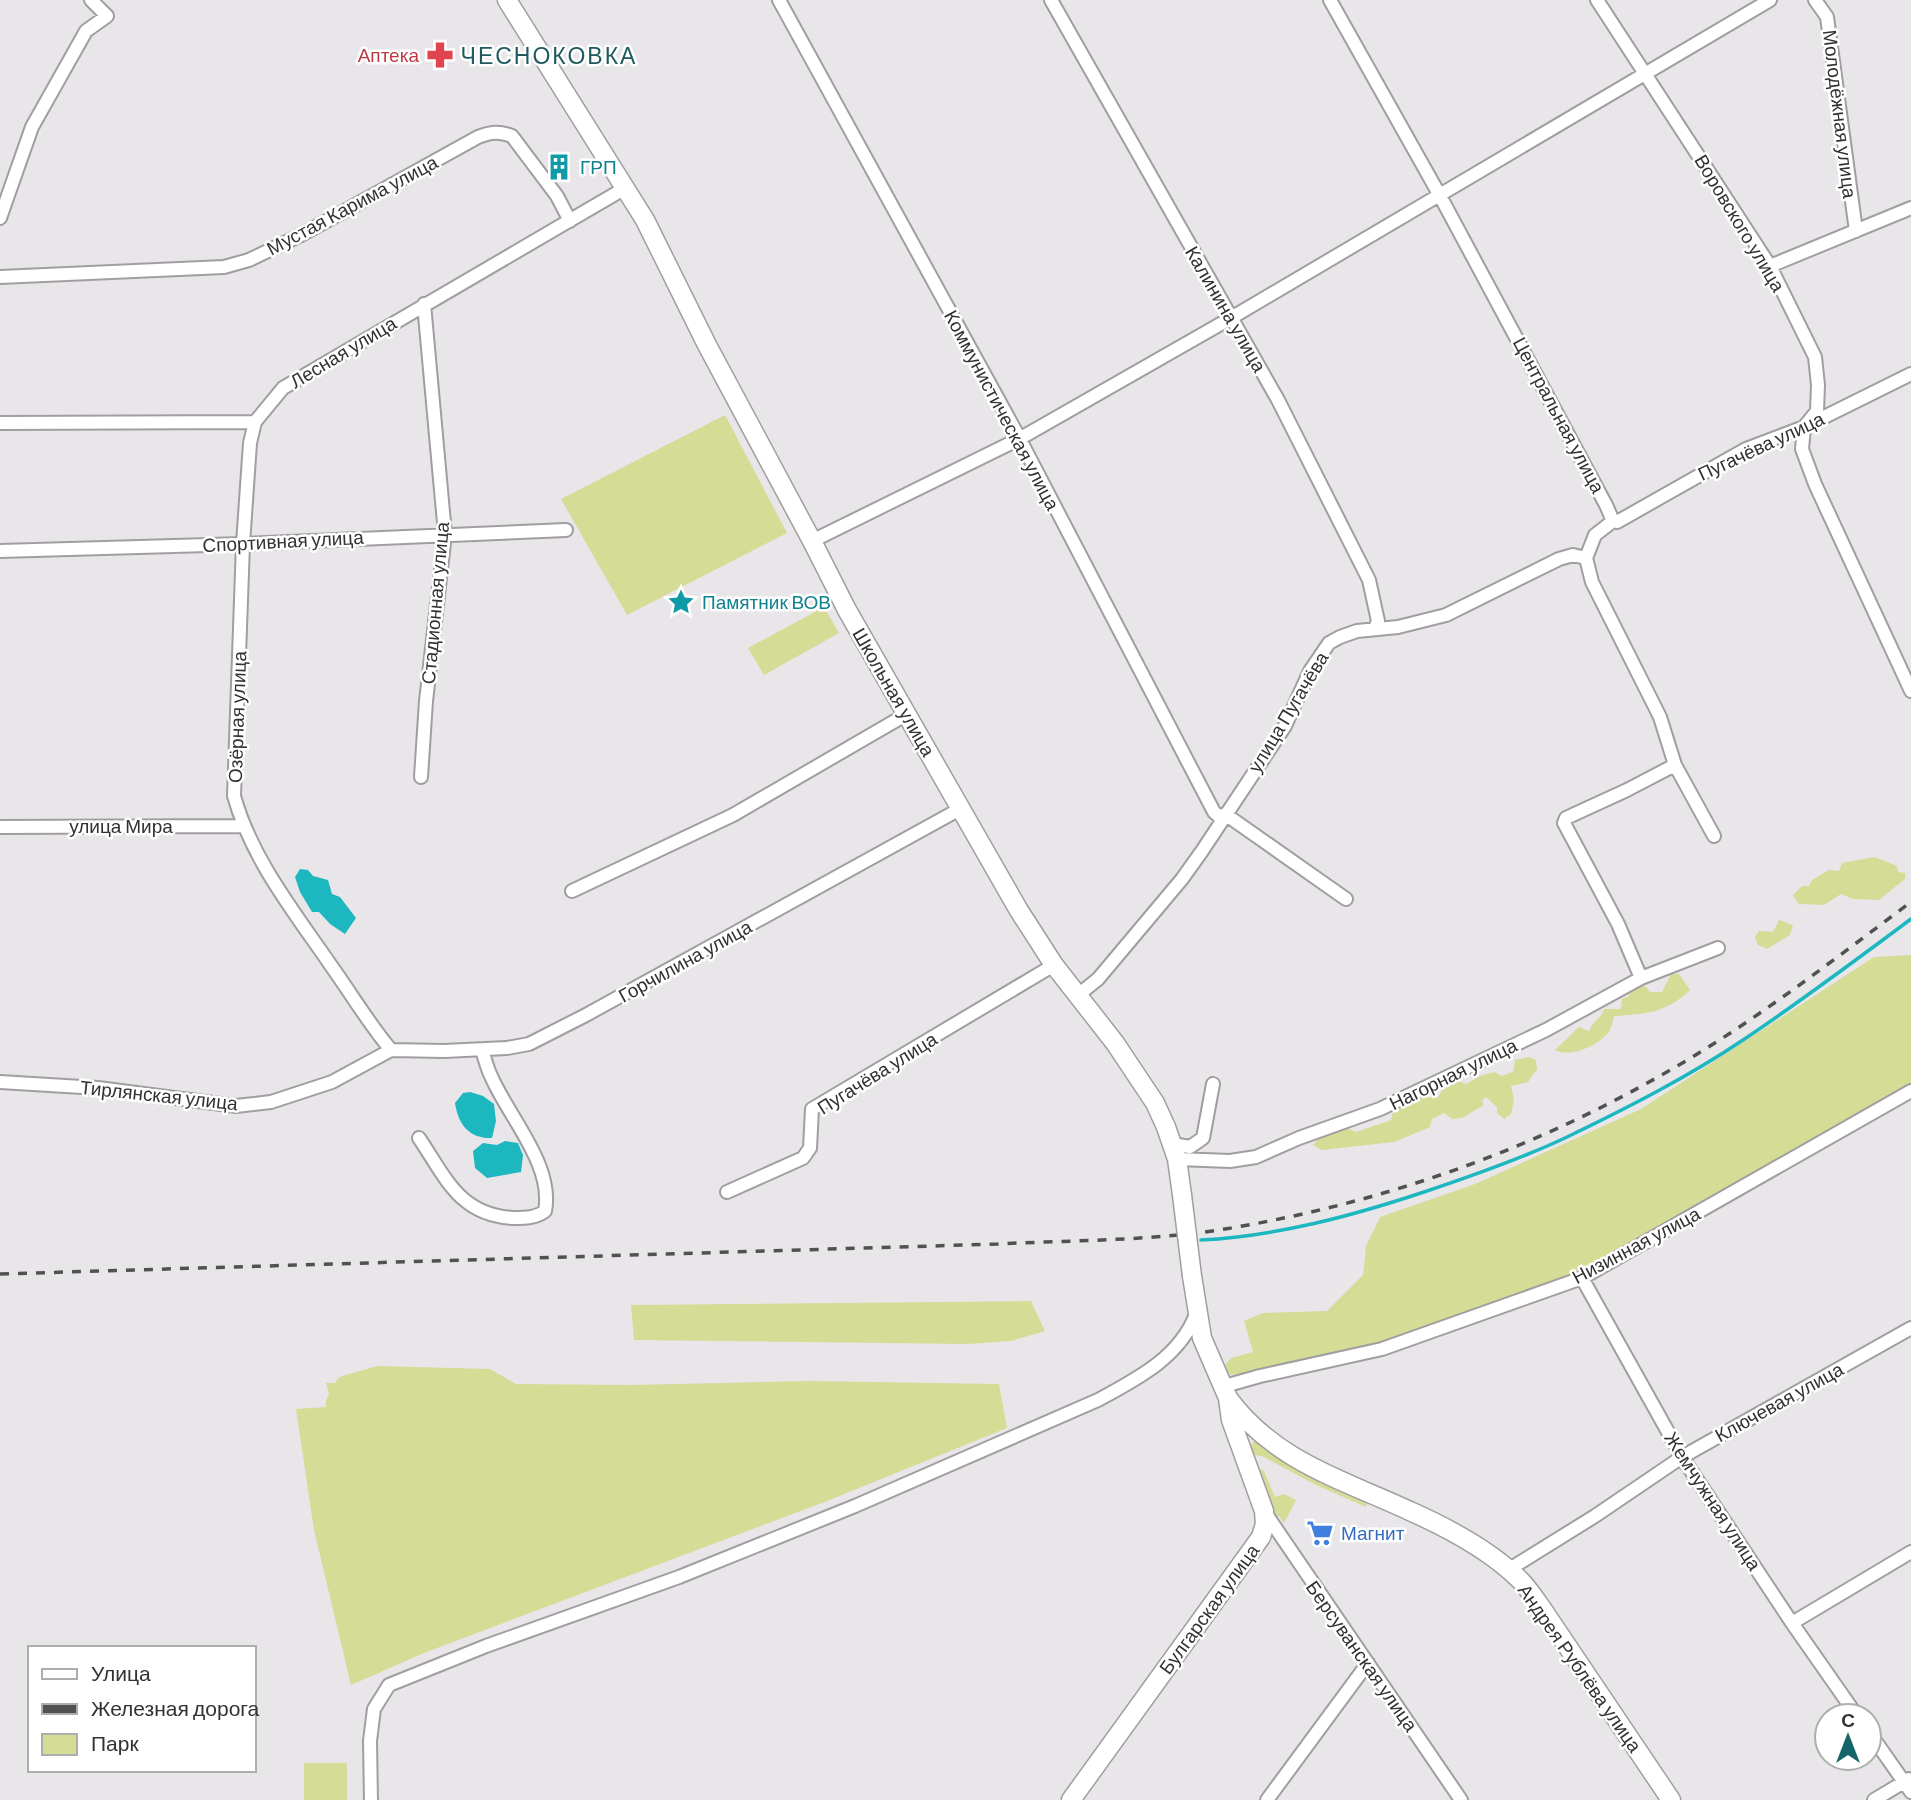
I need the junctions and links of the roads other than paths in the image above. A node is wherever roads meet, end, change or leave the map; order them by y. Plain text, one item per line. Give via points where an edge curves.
1 (91, 0) edge
2 (508, 0) edge
3 (1051, 0) edge
4 (1330, 0) edge
5 (1597, 0) edge
6 (1770, 0) edge
7 (1815, 0) edge
8 (784, 2) edge
9 (1645, 72) junction
10 (627, 187) junction
11 (1439, 194) junction
12 (3, 201) edge
13 (1911, 208) edge
14 (0, 218) edge
15 (570, 221) junction
16 (1856, 231) junction
17 (1770, 266) junction
18 (0, 277) edge
19 (424, 304) junction
20 (1231, 318) junction
21 (1911, 374) edge
22 (255, 422) junction
23 (0, 423) edge
24 (1804, 427) junction
25 (1019, 439) junction
26 (1613, 521) junction
27 (566, 530) dead end
28 (445, 534) junction
29 (813, 541) junction
30 (243, 544) junction
31 (0, 551) edge
32 (1586, 558) junction
33 (1375, 628) junction
34 (1911, 691) edge
35 (907, 714) junction
36 (1675, 765) junction
37 (421, 777) dead end
38 (960, 809) junction
39 (1224, 817) junction
40 (242, 826) junction
41 (0, 827) edge
42 (1714, 836) dead end
43 (572, 891) dead end
44 (1346, 899) dead end
45 (1718, 948) dead end
46 (1054, 965) junction
47 (1641, 978) junction
48 (1077, 996) junction
49 (391, 1050) junction
50 (482, 1050) junction
51 (0, 1082) edge
52 (1213, 1084) dead end
53 (1911, 1091) edge
54 (419, 1138) dead end
55 (1174, 1152) junction
56 (727, 1192) dead end
57 (1582, 1278) junction
58 (1197, 1313) junction
59 (1911, 1328) edge
60 (1224, 1392) junction
61 (1682, 1457) junction
62 (1264, 1511) junction
63 (1911, 1552) edge
64 (1508, 1570) junction
65 (1792, 1623) junction
66 (1368, 1663) junction
67 (1847, 1702) edge
68 (1883, 1750) edge
69 (1909, 1784) edge
70 (371, 1800) edge
71 (1071, 1800) edge
72 (1267, 1800) edge
73 (1461, 1800) edge
74 (1671, 1800) edge
75 (1874, 1800) edge

1 - 12 street via 107,16 86,31 32,127
2 - 10 street, Школьная улица
3 - 20 street, Калинина улица
4 - 11 street, Центральная улица
5 - 9 street, Воровского улица
6 - 9 street
7 - 16 street, Молодёжная улица via 1827,17
8 - 25 street, Коммунистическая улица
9 - 11 street
9 - 17 street, Воровского улица
10 - 15 street, Лесная улица
10 - 29 street, Школьная улица
11 - 20 street
11 - 26 street, Центральная улица
12 - 14 street
13 - 16 street
15 - 18 street, Мустая Карима улица via 512,136 490,132 249,260 224,267
15 - 19 street, Лесная улица
16 - 17 street
17 - 24 street, Воровского улица via 1815,357 1818,411
19 - 22 street, Лесная улица via 283,388
19 - 28 street, Стадионная улица
20 - 25 street
20 - 33 street, Калинина улица via 1369,580 1378,621
21 - 24 street, Пугачёва улица
22 - 23 street
22 - 30 street, Озёрная улица
24 - 26 street, Пугачёва улица via 1746,449
24 - 34 street, Воровского улица via 1802,449 1815,484
25 - 29 street
25 - 39 street, Коммунистическая улица via 1214,812
26 - 32 street via 1595,535
27 - 28 street, Спортивная улица
28 - 30 street, Спортивная улица
28 - 37 street, Стадионная улица
29 - 35 street, Школьная улица
30 - 31 street, Спортивная улица
30 - 40 street, Озёрная улица via 233,764 233,796
32 - 33 street, улица Пугачёва via 1559,559 1446,615
32 - 36 street via 1592,582 1660,717
33 - 39 street, улица Пугачёва via 1340,636 1322,652 1285,726
35 - 38 street, Школьная улица
35 - 43 street via 733,815
36 - 42 street
36 - 47 street via 1566,818 1564,824 1618,924
38 - 46 street, Школьная улица
38 - 50 street, Горчилина улица via 555,1032 529,1044
39 - 44 street
39 - 48 street, улица Пугачёва via 1173,889 1098,979
40 - 41 street, улица Мира
40 - 49 street, Озёрная улица via 279,891 368,1024
45 - 47 street, Нагорная улица
46 - 48 street, Школьная улица
46 - 56 street, Пугачёва улица via 812,1109 810,1148 803,1158
47 - 55 street, Нагорная улица via 1546,1030 1380,1109 1256,1157 1230,1161
48 - 55 street, Школьная улица via 1138,1075 1155,1103
49 - 50 street, Горчилина улица
49 - 51 street, Тирлянская улица via 332,1082 271,1102 236,1106 97,1088
50 - 54 street via 490,1075 541,1171 545,1211 526,1218 481,1211 460,1198
52 - 55 street via 1203,1138
53 - 57 street, Низинная улица
55 - 58 street, Школьная улица, bridge
57 - 60 street, Низинная улица via 1382,1349 1260,1376
57 - 61 street, Жемчужная улица
58 - 60 street
58 - 70 street via 1180,1344 1157,1365 1098,1400 679,1577 389,1685 373,1710
59 - 61 street, Ключевая улица
60 - 62 street
60 - 64 street, Андрея Рублёва улица via 1258,1434 1298,1461 1460,1536
61 - 64 street, Ключевая улица
61 - 65 street, Жемчужная улица
62 - 66 street, Берсуванская улица
62 - 71 street, Булгарская улица via 1261,1537
63 - 65 street
64 - 74 street, Андрея Рублёва улица via 1544,1610
65 - 67 street, Жемчужная улица
66 - 72 street
66 - 73 street, Берсуванская улица
68 - 69 street
69 - 75 street

